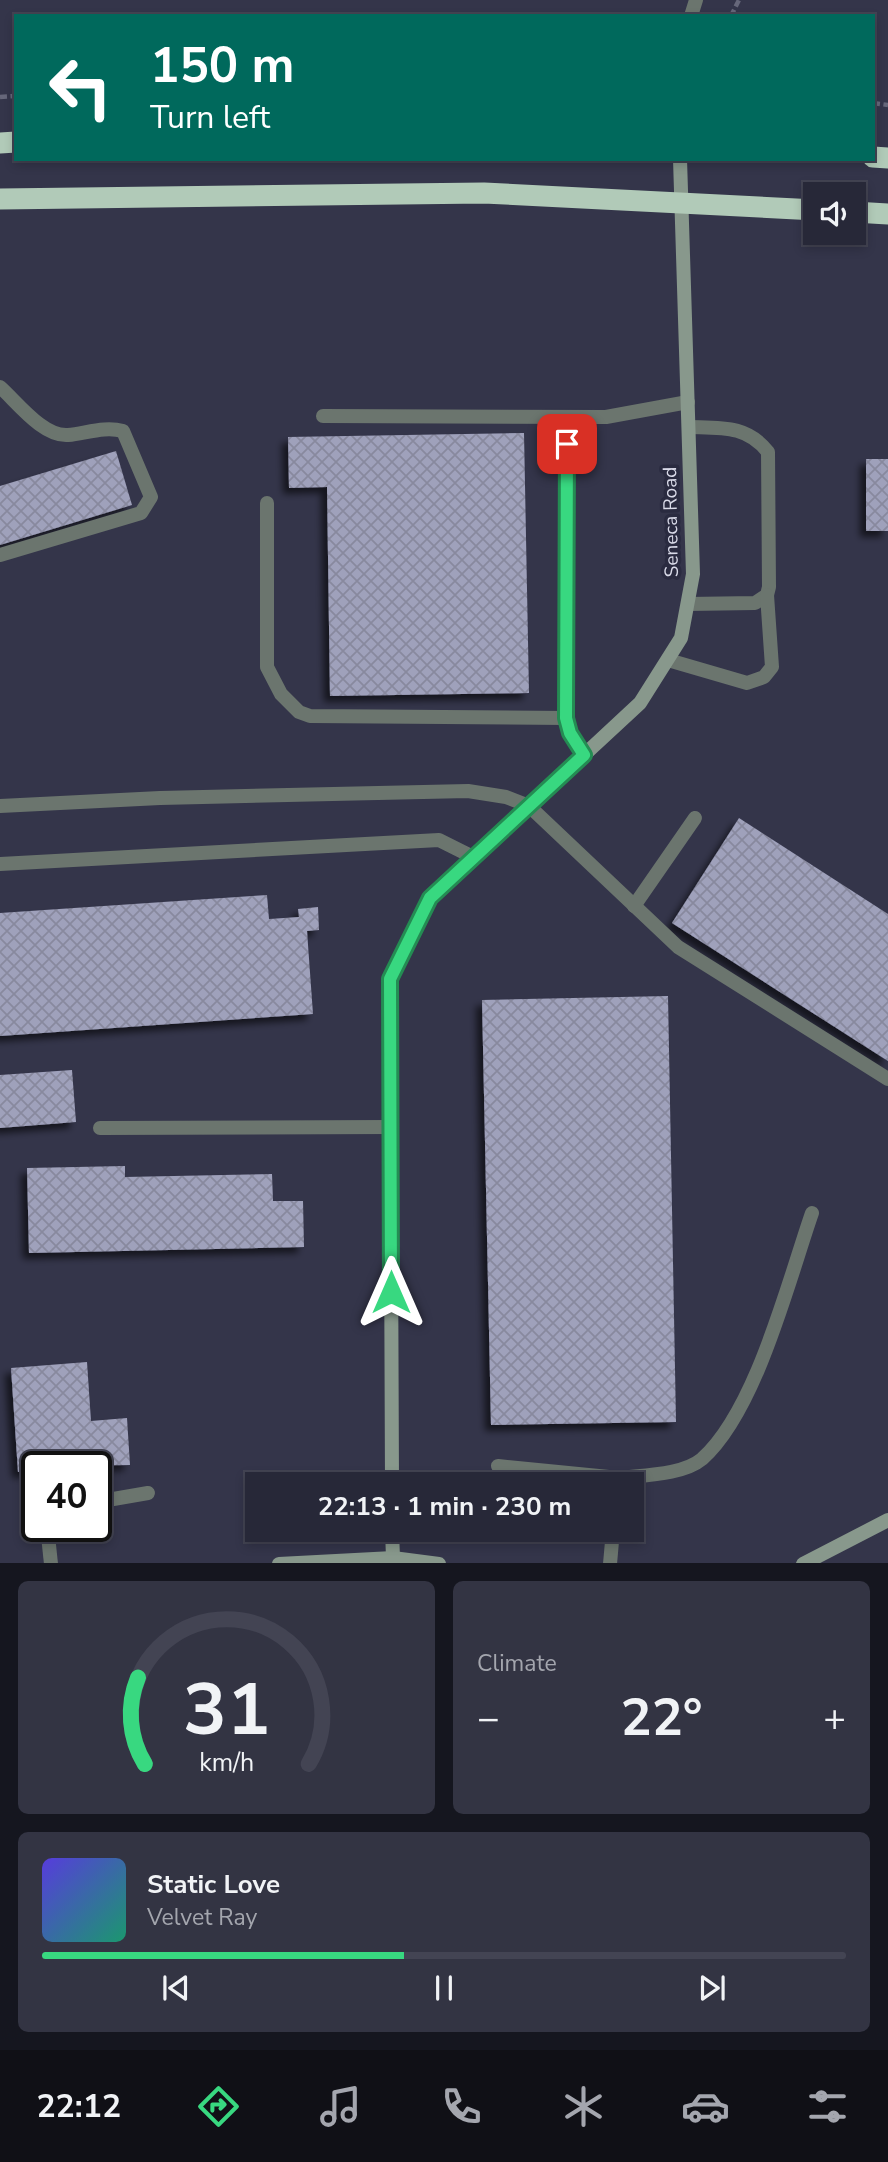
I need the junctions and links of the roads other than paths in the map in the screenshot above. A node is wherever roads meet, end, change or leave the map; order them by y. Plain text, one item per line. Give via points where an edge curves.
1 (680, 161) edge
2 (0, 199) edge
3 (683, 201) junction
4 (803, 209) edge
5 (866, 213) edge
6 (888, 214) edge
7 (0, 387) edge
8 (688, 402) junction
9 (323, 416) dead end
10 (567, 417) junction
11 (689, 427) junction
12 (267, 503) dead end
13 (0, 555) edge
14 (767, 595) junction
15 (688, 604) junction
16 (668, 660) junction
17 (566, 718) junction
18 (584, 755) junction
19 (0, 806) edge
20 (529, 806) junction
21 (695, 818) dead end
22 (474, 858) junction
23 (0, 864) edge
24 (634, 906) junction
25 (888, 1079) edge
26 (391, 1127) junction
27 (100, 1128) dead end
28 (812, 1213) dead end
29 (498, 1466) dead end
30 (392, 1472) edge
31 (546, 1472) edge
32 (644, 1476) edge
33 (149, 1493) dead end
34 (112, 1499) edge
35 (888, 1520) edge
36 (49, 1542) edge
37 (393, 1542) edge
38 (612, 1542) edge
39 (393, 1558) junction
40 (51, 1563) edge
41 (279, 1563) edge
42 (439, 1563) edge
43 (610, 1563) edge
44 (803, 1563) edge

1 - 3 street, Seneca Road
2 - 3 highway via 484,193
3 - 4 highway
3 - 8 street, Seneca Road
5 - 6 highway
7 - 13 street via 48,430 64,435 113,428 123,431 151,497 141,513
8 - 10 street via 606,417
8 - 11 street, Seneca Road
9 - 10 street
10 - 17 street
11 - 14 street via 736,429 756,437 768,452
11 - 15 street, Seneca Road via 693,574
12 - 17 street via 268,667 281,695 299,712 310,716
14 - 15 street via 755,603
14 - 16 street via 772,667 764,677 747,683
15 - 16 street, Seneca Road via 681,638
16 - 18 street, Seneca Road via 640,703
17 - 18 street
18 - 20 street, Seneca Road
19 - 20 street via 468,791
20 - 22 street, Seneca Road
20 - 24 street
21 - 24 street
22 - 23 street via 439,840
22 - 26 street, Seneca Road via 430,898 390,979
24 - 25 street via 678,947
26 - 27 street
26 - 30 street, Seneca Road
28 - 32 street via 754,1378 735,1418 700,1460
29 - 31 street
33 - 34 street
35 - 44 street
36 - 40 street
37 - 39 street
38 - 43 street
39 - 41 street
39 - 42 street

